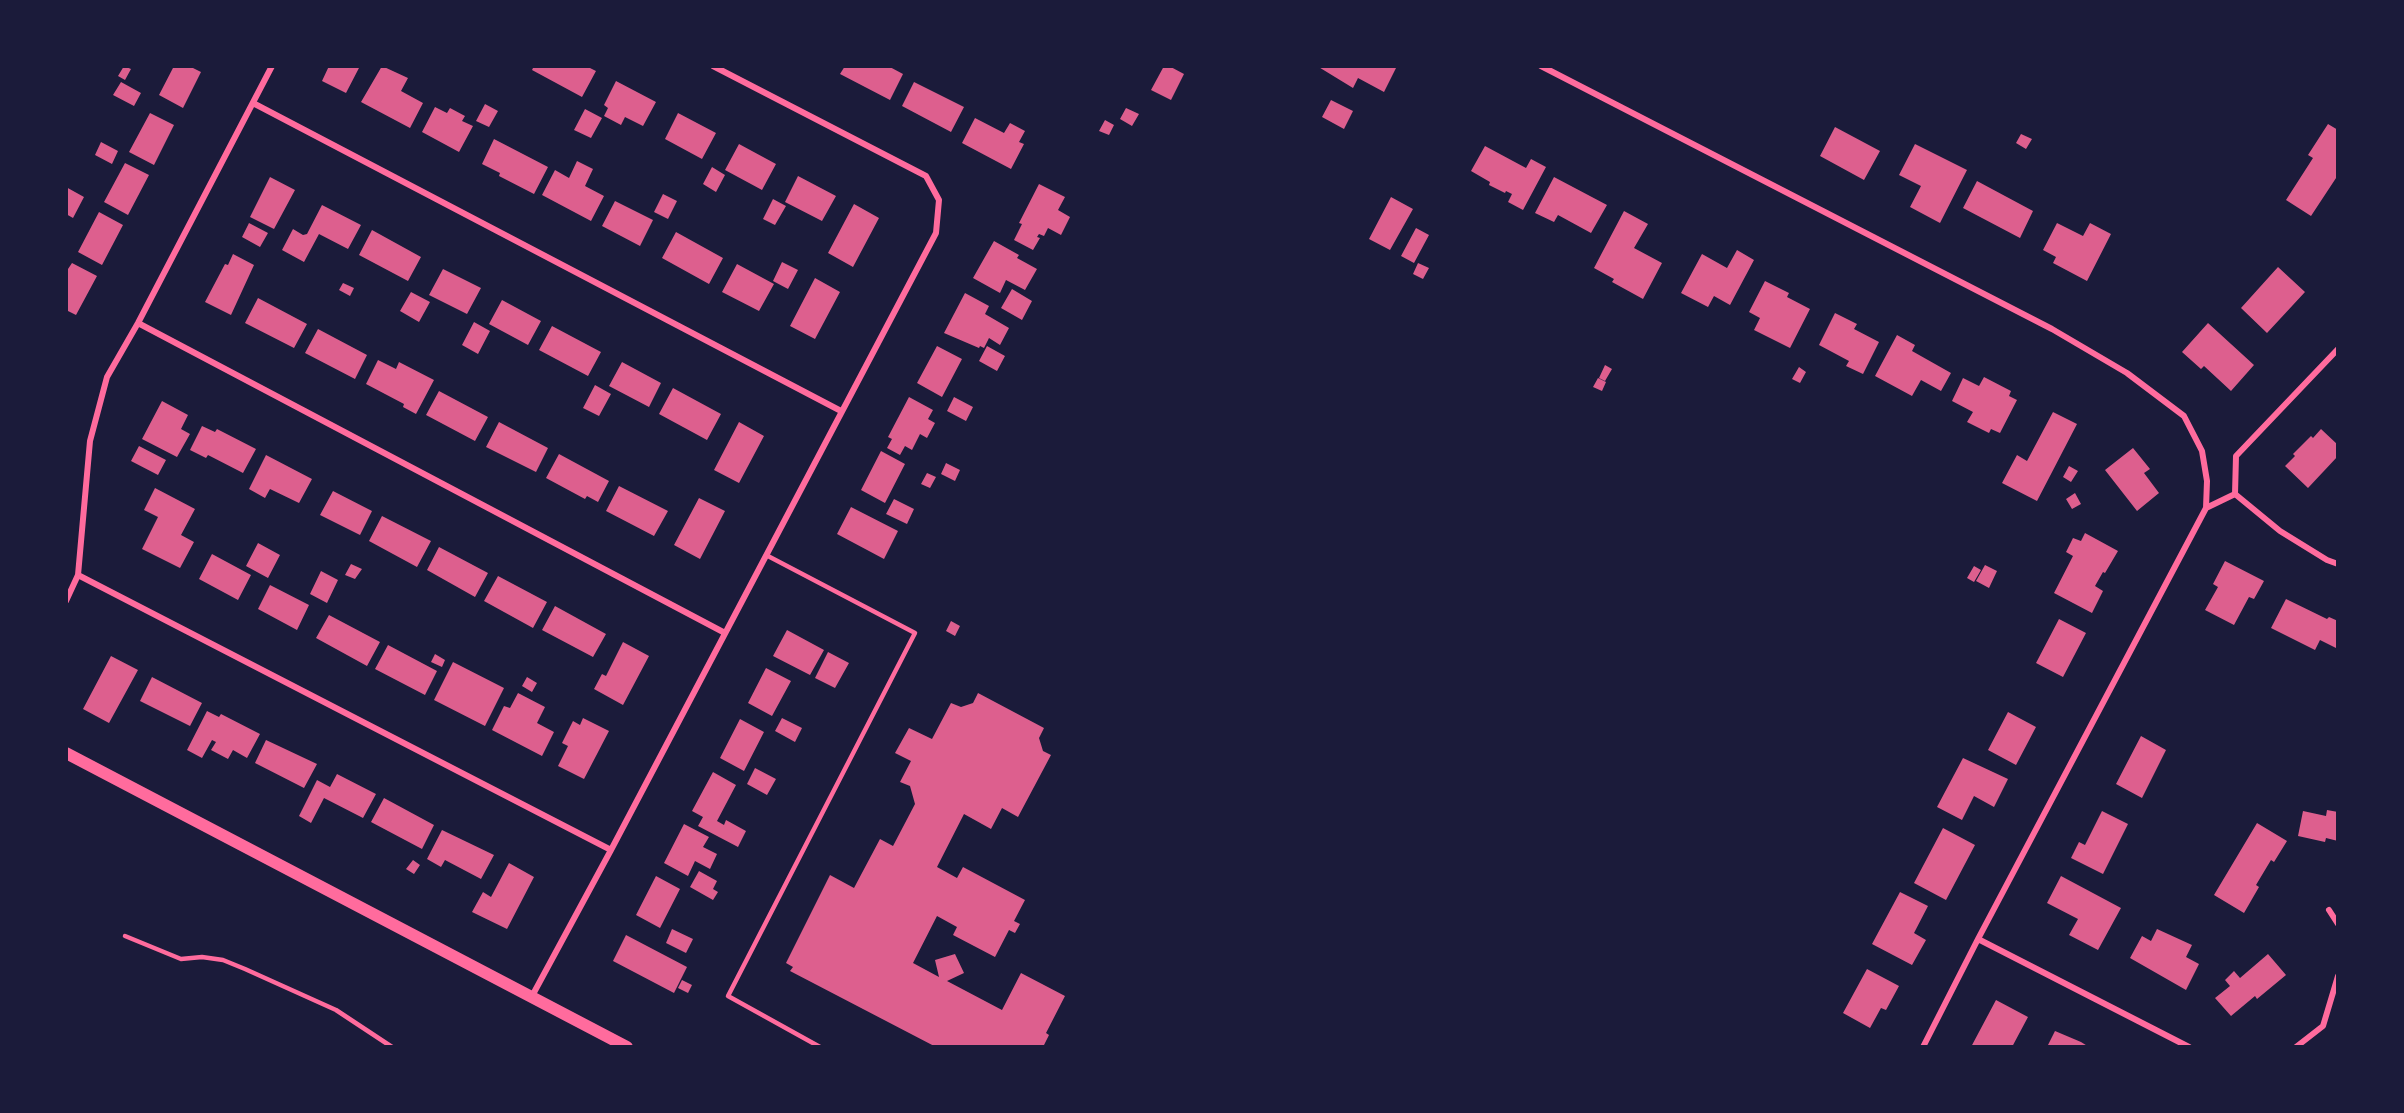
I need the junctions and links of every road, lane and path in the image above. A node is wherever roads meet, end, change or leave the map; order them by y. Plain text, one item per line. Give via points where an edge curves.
1 (272, 66) edge
2 (713, 66) edge
3 (1541, 66) edge
4 (253, 103) junction
5 (138, 323) junction
6 (2338, 349) edge
7 (841, 411) junction
8 (2235, 494) junction
9 (2206, 508) junction
10 (766, 555) junction
11 (2338, 564) edge
12 (78, 575) junction
13 (66, 601) edge
14 (726, 633) junction
15 (66, 753) edge
16 (611, 850) junction
17 (2329, 910) dead end
18 (2338, 924) edge
19 (126, 936) dead end
20 (1977, 939) junction
21 (2338, 976) edge
22 (531, 998) junction
23 (392, 1047) edge
24 (627, 1047) edge
25 (820, 1047) edge
26 (1923, 1047) edge
27 (2189, 1047) edge
28 (2296, 1047) edge

1 - 4 street
2 - 7 street via 926,176 939,200 936,233
3 - 9 street via 2052,328 2127,373 2184,416 2202,451
4 - 5 street
4 - 7 street
5 - 12 street via 107,377 90,441
5 - 14 street
6 - 8 street via 2236,456
7 - 10 street
8 - 9 street
8 - 11 street via 2280,531
9 - 20 street
10 - 14 street
10 - 25 lane via 915,633 728,996
12 - 13 street
12 - 16 street
14 - 16 street
15 - 22 main road
16 - 22 street
17 - 18 street
19 - 23 lane via 181,959 223,960 245,969 336,1010
20 - 26 street
20 - 27 street
21 - 28 street via 2323,1026
22 - 24 main road

